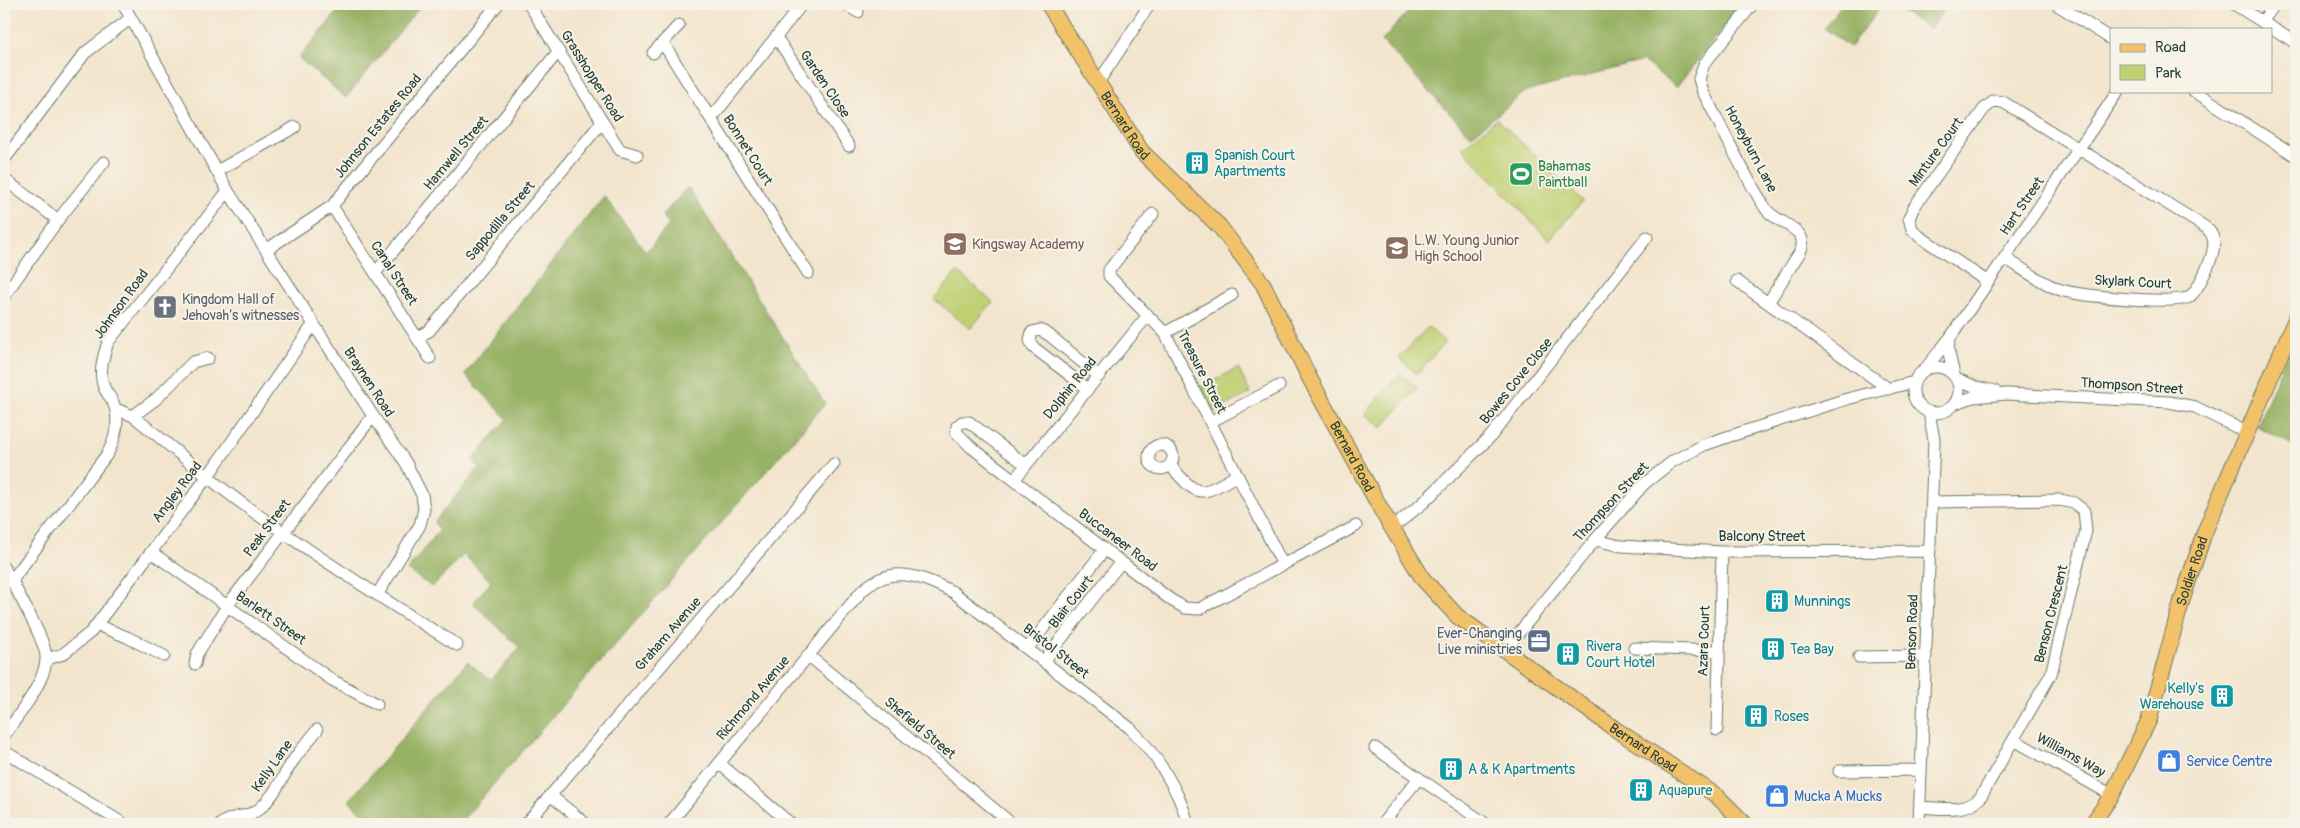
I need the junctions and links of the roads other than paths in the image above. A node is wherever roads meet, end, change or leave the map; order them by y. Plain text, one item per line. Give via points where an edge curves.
1 (124, 4) edge
2 (498, 4) edge
3 (529, 4) edge
4 (802, 4) edge
5 (845, 4) edge
6 (1048, 4) edge
7 (1150, 4) edge
8 (1754, 4) edge
9 (2056, 4) edge
10 (2234, 4) edge
11 (2275, 4) edge
12 (858, 12) dead end
13 (131, 18) junction
14 (2262, 22) junction
15 (679, 25) dead end
16 (2272, 28) edge
17 (2272, 28) edge
18 (776, 38) junction
19 (2110, 38) edge
20 (663, 43) junction
21 (2296, 43) edge
22 (558, 52) junction
23 (653, 53) dead end
24 (1098, 83) junction
25 (2117, 92) edge
26 (2196, 92) edge
27 (711, 119) junction
28 (602, 122) junction
29 (295, 127) dead end
30 (849, 146) dead end
31 (2079, 149) junction
32 (637, 155) dead end
33 (2296, 156) edge
34 (4, 160) edge
35 (104, 162) dead end
36 (217, 171) junction
37 (4, 179) edge
38 (228, 191) junction
39 (332, 206) junction
40 (1153, 214) dead end
41 (58, 220) junction
42 (1648, 237) dead end
43 (266, 250) junction
44 (2005, 258) junction
45 (376, 272) junction
46 (808, 273) dead end
47 (1737, 281) dead end
48 (1988, 282) junction
49 (1232, 294) dead end
50 (4, 296) edge
51 (1768, 303) junction
52 (1148, 315) junction
53 (2296, 318) edge
54 (313, 325) junction
55 (1165, 333) junction
56 (418, 337) junction
57 (1950, 338) junction
58 (208, 358) dead end
59 (430, 358) dead end
60 (1926, 369) junction
61 (1099, 376) junction
62 (1956, 377) junction
63 (1914, 382) junction
64 (1279, 386) dead end
65 (1088, 389) junction
66 (1890, 389) junction
67 (2007, 394) junction
68 (1914, 397) junction
69 (1956, 403) junction
70 (116, 409) junction
71 (1929, 412) junction
72 (1944, 412) junction
73 (133, 416) junction
74 (372, 416) junction
75 (1210, 422) junction
76 (2248, 433) junction
77 (1934, 440) junction
78 (834, 464) dead end
79 (1026, 465) junction
80 (1170, 465) dead end
81 (208, 476) junction
82 (1237, 476) junction
83 (1014, 480) junction
84 (1932, 502) junction
85 (1356, 526) dead end
86 (1392, 528) junction
87 (283, 532) junction
88 (1595, 540) junction
89 (1105, 549) junction
90 (1930, 551) junction
91 (151, 552) junction
92 (1722, 552) junction
93 (1121, 562) junction
94 (1283, 565) junction
95 (4, 568) edge
96 (13, 583) junction
97 (860, 592) joint
98 (377, 595) junction
99 (227, 606) junction
100 (97, 624) junction
101 (457, 645) dead end
102 (1028, 648) junction
103 (1634, 648) dead end
104 (1504, 651) junction
105 (1719, 651) junction
106 (808, 655) junction
107 (164, 656) dead end
108 (1926, 656) junction
109 (1859, 657) dead end
110 (47, 659) junction
111 (1044, 661) junction
112 (195, 664) dead end
113 (377, 704) dead end
114 (317, 730) dead end
115 (1717, 730) dead end
116 (4, 736) edge
117 (2014, 740) junction
118 (1375, 748) dead end
119 (4, 751) edge
120 (719, 764) junction
121 (1921, 770) junction
122 (1839, 771) dead end
123 (1419, 778) junction
124 (550, 795) junction
125 (2112, 795) junction
126 (1920, 807) junction
127 (124, 824) edge
128 (221, 824) edge
129 (526, 824) edge
130 (586, 824) edge
131 (669, 824) edge
132 (791, 824) edge
133 (1012, 824) edge
134 (1188, 824) edge
135 (1382, 824) edge
136 (1486, 824) edge
137 (1745, 824) edge
138 (1919, 824) edge
139 (2092, 824) edge

1 - 13 street
2 - 39 street, Johnson Estates Road
3 - 22 street, Grasshopper Road
4 - 18 street
5 - 12 street
6 - 24 main road, Bernard Road
7 - 24 street
8 - 51 street, Honeyburn Lane via 1704,64 1699,79 1767,211 1803,240 1800,252
9 - 19 street
10 - 14 street
11 - 14 street
13 - 34 street via 85,53
13 - 36 street
14 - 16 street
15 - 20 street
17 - 21 street
18 - 27 street
18 - 30 street, Garden Close
20 - 23 street
20 - 27 street, Bonnet Court
22 - 28 street, Grasshopper Road
22 - 45 street, Hamwell Street
24 - 86 main road, Bernard Road via 1142,152 1220,227 1263,284 1309,377
25 - 31 street, Hart Street
26 - 33 street
27 - 46 street, Bonnet Court
28 - 32 street, Grasshopper Road via 620,150
28 - 56 street, Sappodilla Street via 429,331
29 - 36 street
31 - 44 street, Hart Street
31 - 44 street, Skylark Court via 2212,233 2214,246 2210,261 2192,295 2182,300 2164,300 2069,293 2049,285
31 - 48 street, Minture Court via 2003,102 1994,101 1984,109 1914,207 1909,218 1912,229
35 - 41 street
36 - 38 street
37 - 41 street
38 - 43 street, Braynen Road
38 - 70 street, Johnson Road via 108,342 102,359 102,381
39 - 43 street, Johnson Estates Road
39 - 45 street, Canal Street
40 - 52 street, Treasure Street via 1108,273 1110,280
41 - 50 street
42 - 86 street, Bowes Cove Close via 1491,436 1423,503
43 - 54 street, Braynen Road
44 - 48 street, Hart Street
45 - 56 street, Canal Street
47 - 51 street
48 - 57 street, Hart Street
49 - 55 street
51 - 66 street
52 - 55 street, Treasure Street
52 - 61 street, Dolphin Road
53 - 76 main road, Soldier Road
54 - 74 street, Braynen Road
54 - 81 street, Angley Road
55 - 75 street, Treasure Street
56 - 59 street, Canal Street
57 - 60 street, Hart Street
57 - 62 street via 1948,349
58 - 73 street via 193,362 156,399
60 - 62 street via 1942,367
60 - 63 street
61 - 65 street, Dolphin Road
61 - 65 street via 1049,335 1040,330 1032,332 1030,340 1033,347
62 - 67 street via 1976,387
62 - 69 street via 1960,389
63 - 66 street, Thompson Street
63 - 68 street
64 - 75 street
65 - 79 street, Dolphin Road
66 - 68 street
66 - 88 street, Thompson Street via 1848,399 1686,453 1644,484
67 - 69 street via 1973,397
67 - 76 street, Thompson Street via 2169,402 2195,407
68 - 71 street via 1922,409
69 - 72 street
70 - 73 street
70 - 96 street, Johnson Road via 118,425 108,453 18,570
71 - 72 street
71 - 77 street
72 - 77 street
73 - 81 street
74 - 87 street, Peak Street
74 - 98 street, Braynen Road via 406,463 422,495 424,509 420,524
75 - 82 street, Treasure Street
76 - 125 main road, Soldier Road via 2196,554 2149,720
77 - 84 street, Benson Road
78 - 124 street, Graham Avenue
79 - 83 street, Dolphin Road
79 - 83 street, Buccaneer Road via 969,422 957,426 958,436
80 - 82 street via 1188,486 1202,493
81 - 87 street
81 - 91 street, Angley Road
82 - 94 street, Treasure Street
83 - 89 street, Buccaneer Road
84 - 90 street, Benson Road
84 - 117 street, Benson Crescent via 2060,500 2079,507 2086,517 2084,542 2056,660 2046,687
85 - 94 street, Buccaneer Road
86 - 104 main road, Bernard Road via 1423,579 1458,616
87 - 98 street
87 - 99 street, Peak Street
88 - 92 street, Balcony Street via 1622,546
88 - 104 street, Thompson Street
89 - 93 street, Buccaneer Road
89 - 102 street, Blair Court
90 - 92 street, Balcony Street
90 - 108 street, Benson Road
91 - 99 street, Barlett Street
91 - 100 street, Angley Road
92 - 105 street, Azara Court
93 - 94 street, Buccaneer Road via 1180,605 1195,610
93 - 111 street, Blair Court
95 - 96 street
96 - 110 street via 42,640
97 - 102 street, Bristol Street via 886,576 903,574 921,578 953,592
97 - 106 street, Richmond Avenue
98 - 101 street
99 - 112 street, Peak Street via 197,654
99 - 113 street, Barlett Street via 332,680
100 - 107 street
100 - 110 street, Angley Road via 63,654
102 - 111 street, Bristol Street
103 - 105 street
104 - 137 main road, Bernard Road via 1717,796
105 - 115 street, Azara Court
106 - 120 street, Richmond Avenue
106 - 133 street, Shefield Street
108 - 109 street
108 - 121 street, Benson Road
110 - 116 street via 42,678
111 - 134 street, Bristol Street via 1138,736 1167,778
114 - 128 street, Kelly Lane via 260,808 250,815
117 - 125 street, Williams Way
117 - 126 street, Benson Crescent via 1976,803 1963,808
118 - 123 street
119 - 127 street
120 - 131 street, Richmond Avenue
120 - 132 street
121 - 122 street
121 - 126 street, Benson Road
123 - 135 street
123 - 136 street
124 - 129 street, Graham Avenue
124 - 130 street
125 - 139 main road, Soldier Road
126 - 138 street, Benson Road

